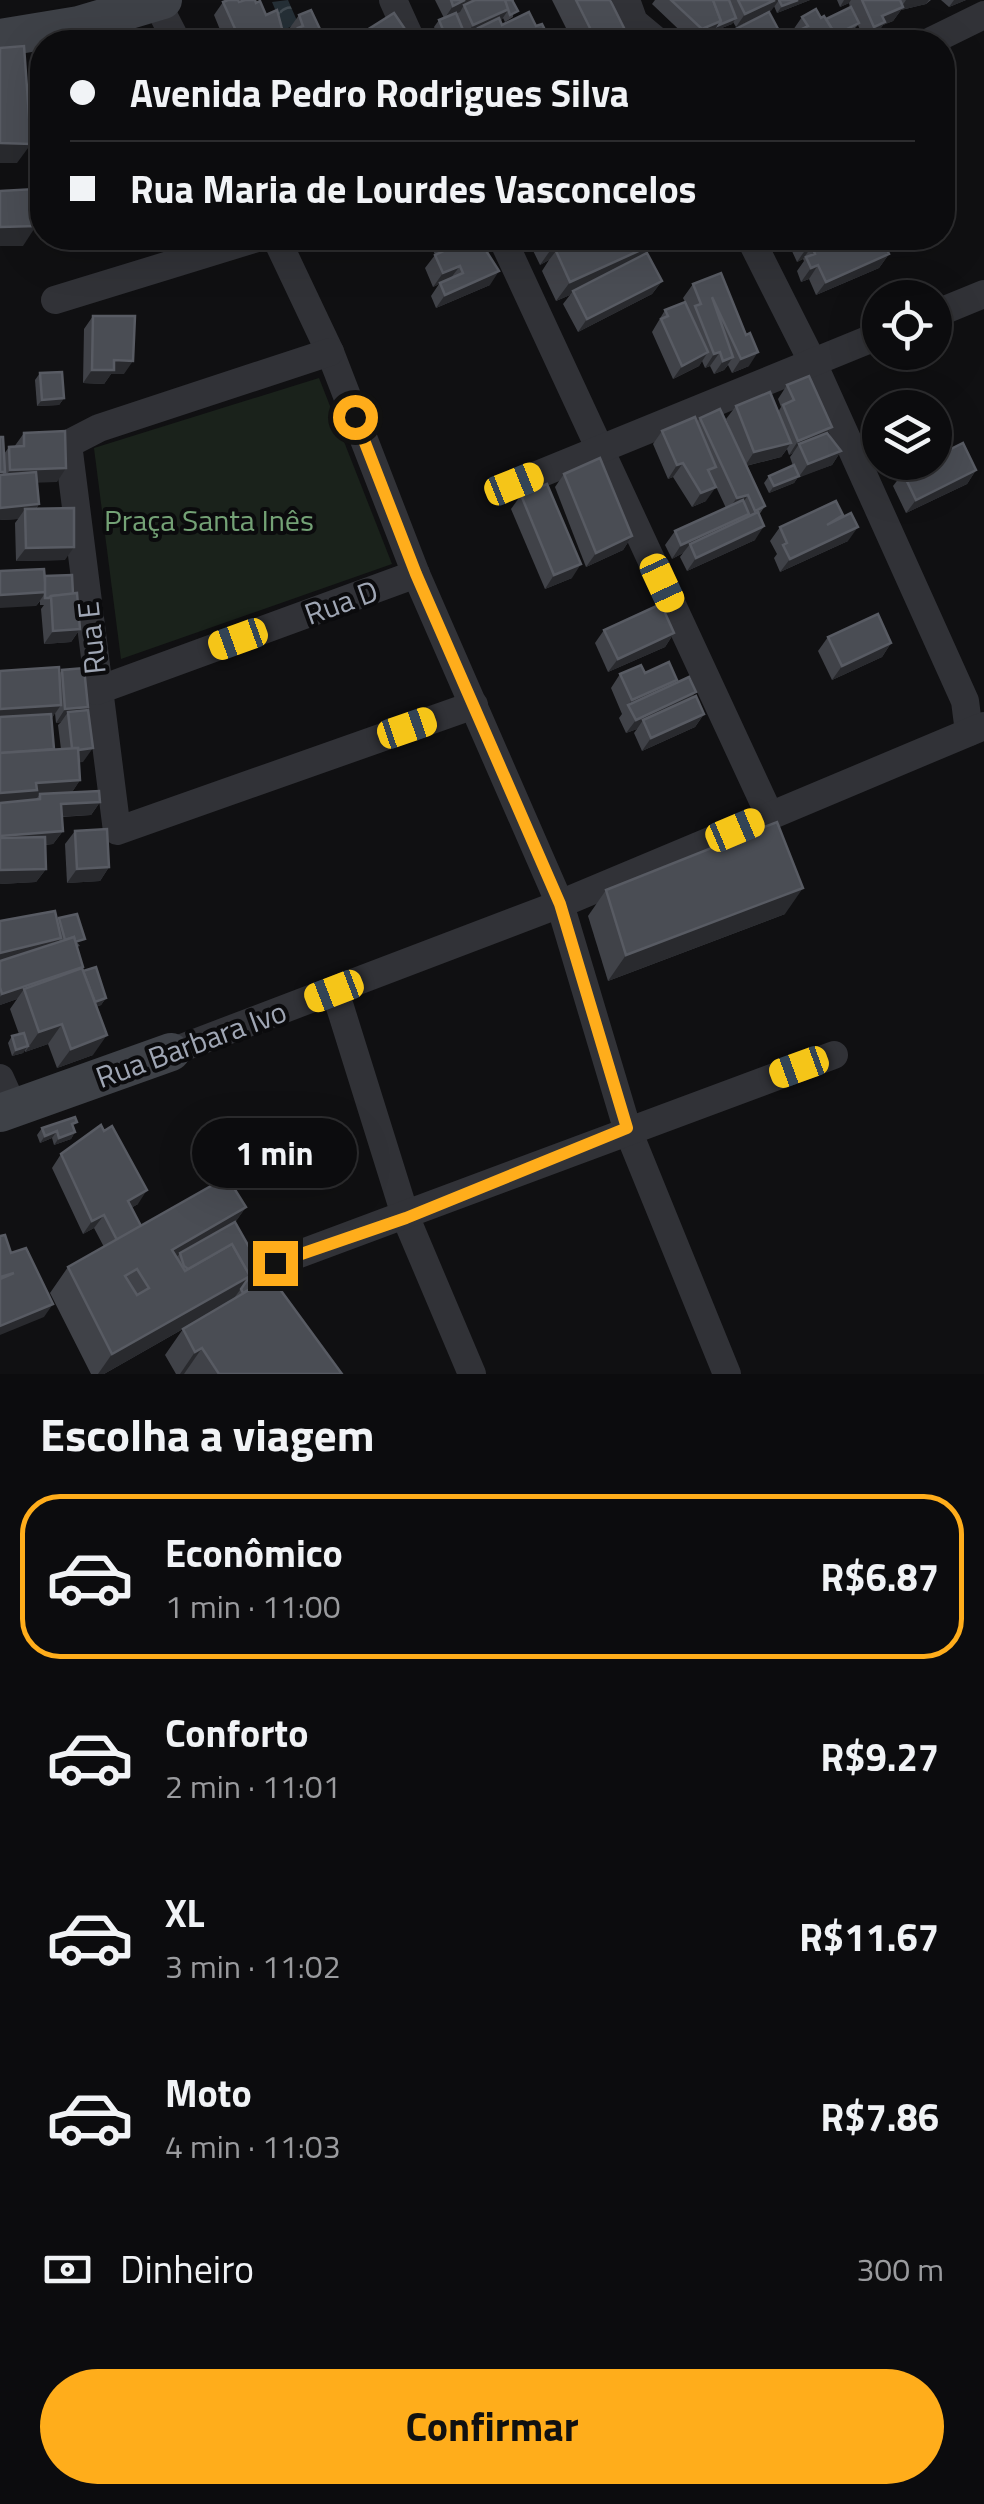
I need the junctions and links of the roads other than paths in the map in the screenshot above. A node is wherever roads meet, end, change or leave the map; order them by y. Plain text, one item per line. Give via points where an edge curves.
1 (393, 0) edge
2 (160, 1) edge
3 (634, 4) edge
4 (984, 15) edge
5 (49, 30) edge
6 (172, 30) edge
7 (407, 30) edge
8 (644, 30) edge
9 (953, 30) edge
10 (30, 33) edge
11 (0, 38) edge
12 (218, 250) edge
13 (282, 250) edge
14 (507, 250) edge
15 (756, 250) edge
16 (55, 300) dead end
17 (862, 343) edge
18 (330, 352) junction
19 (812, 362) junction
20 (599, 450) junction
21 (514, 484) dead end
22 (416, 574) junction
23 (96, 691) junction
24 (474, 704) junction
25 (976, 729) edge
26 (770, 816) junction
27 (560, 904) junction
28 (334, 991) junction
29 (172, 1052) joint
30 (834, 1055) dead end
31 (5, 1100) edge
32 (627, 1128) junction
33 (406, 1218) junction
34 (275, 1263) dead end
35 (472, 1374) edge
36 (727, 1374) edge

1 - 7 street
2 - 5 street
2 - 6 street
3 - 8 street via 634,22
4 - 9 street
10 - 11 street
12 - 16 street
13 - 18 street
14 - 20 street
15 - 19 street
17 - 19 street
18 - 22 street
18 - 23 street, Rua E via 68,444
19 - 20 street
19 - 25 street
20 - 21 street
20 - 26 street
22 - 23 street, Rua D
22 - 24 street
23 - 24 street, Rua E via 117,831
24 - 27 street
25 - 26 street, Rua Barbara Ivo
26 - 27 street, Rua Barbara Ivo
27 - 28 street, Rua Barbara Ivo
27 - 32 street
28 - 29 street, Rua Barbara Ivo
28 - 33 street
29 - 31 street, Rua Barbara Ivo
30 - 32 street
32 - 33 street
32 - 36 street
33 - 34 street
33 - 35 street

